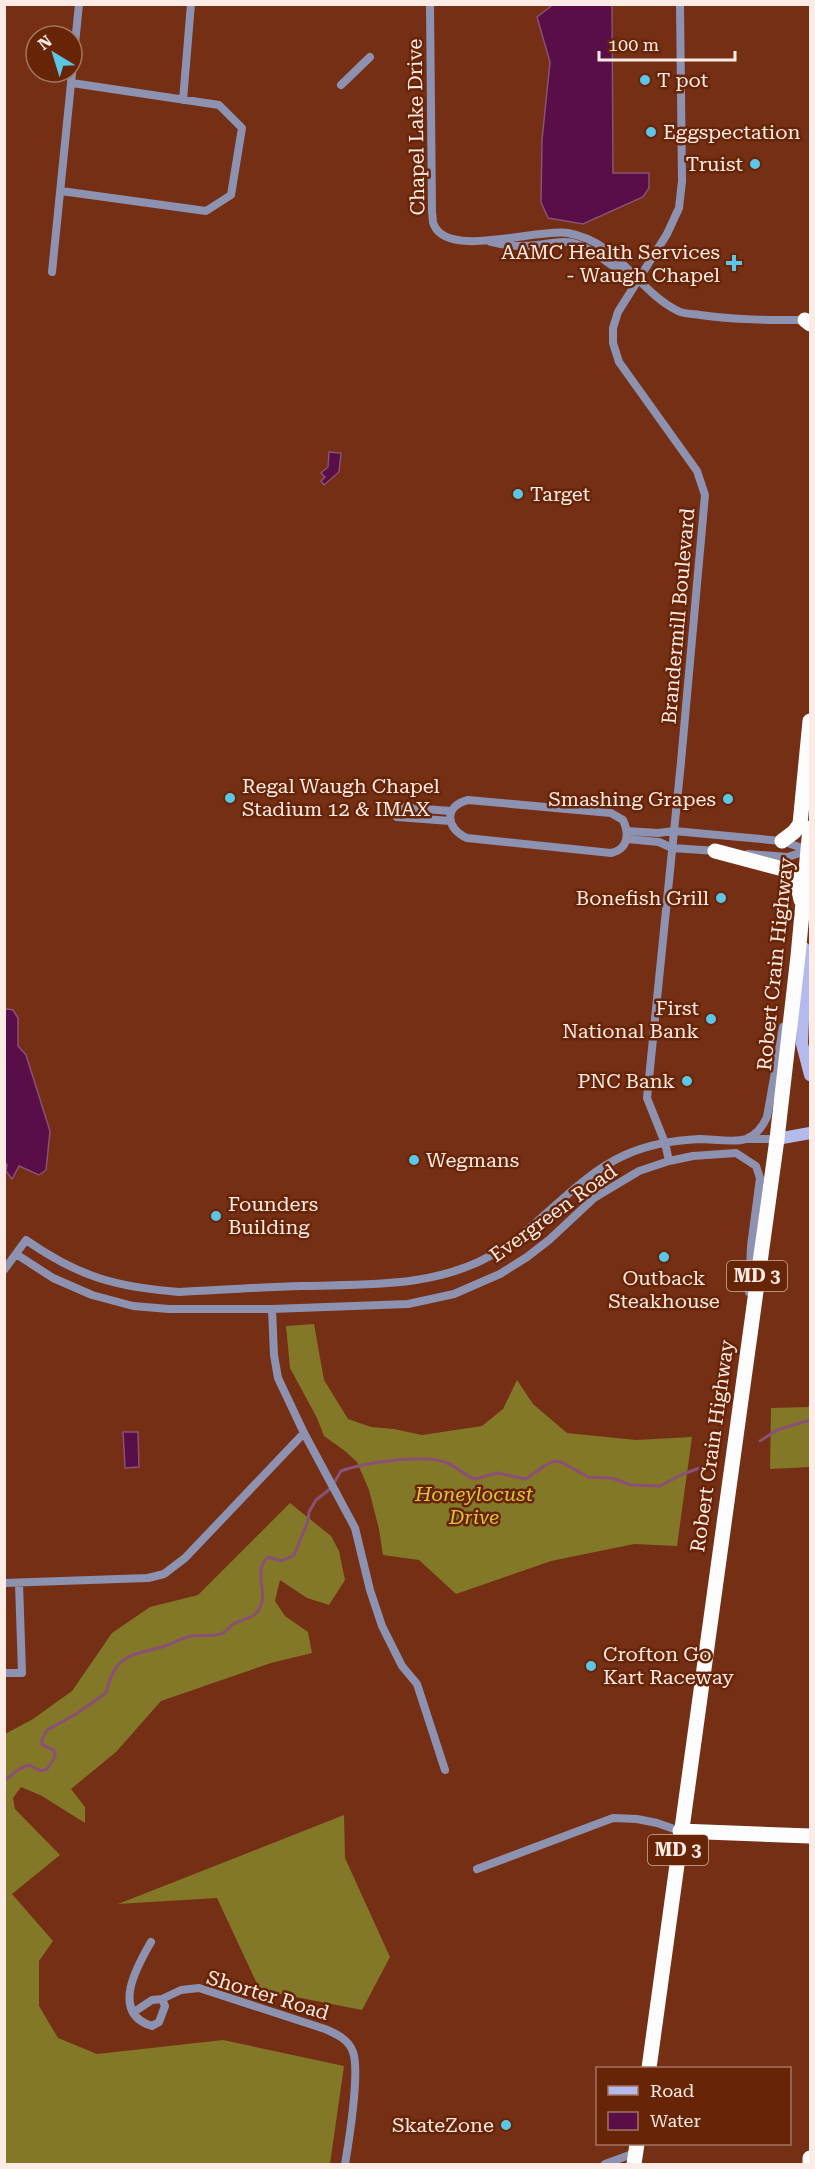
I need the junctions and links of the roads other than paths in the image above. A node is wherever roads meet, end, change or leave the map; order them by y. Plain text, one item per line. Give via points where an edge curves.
1 (79, 4) edge
2 (191, 4) edge
3 (430, 4) edge
4 (680, 4) edge
5 (77, 24) edge
6 (370, 57) dead end
7 (72, 84) edge
8 (79, 84) edge
9 (340, 85) dead end
10 (183, 100) junction
11 (61, 191) junction
12 (52, 272) dead end
13 (639, 280) junction
14 (809, 321) edge
15 (810, 721) edge
16 (398, 807) dead end
17 (451, 811) junction
18 (397, 817) dead end
19 (450, 821) junction
20 (810, 828) edge
21 (674, 831) junction
22 (627, 835) junction
23 (782, 842) junction
24 (672, 848) junction
25 (810, 850) edge
26 (715, 851) junction
27 (803, 914) junction
28 (798, 956) junction
29 (810, 1075) edge
30 (810, 1133) edge
31 (777, 1139) junction
32 (745, 1140) junction
33 (665, 1143) junction
34 (669, 1161) junction
35 (16, 1254) junction
36 (4, 1270) edge
37 (272, 1309) junction
38 (747, 1349) junction
39 (304, 1433) junction
40 (19, 1582) junction
41 (4, 1583) edge
42 (4, 1673) edge
43 (445, 1770) dead end
44 (680, 1831) junction
45 (810, 1836) edge
46 (477, 1869) dead end
47 (151, 1942) dead end
48 (162, 1999) junction
49 (134, 2012) junction
50 (649, 2067) edge
51 (635, 2154) edge
52 (810, 2158) edge
53 (345, 2164) edge
54 (605, 2164) edge
55 (810, 2164) edge

1 - 5 street
2 - 10 street
3 - 13 street, Chapel Lake Drive via 434,225 440,233 447,239 464,242 561,232 577,234 599,244
4 - 13 street, Brandermill Boulevard via 679,208
6 - 9 street
7 - 11 street
8 - 10 street
10 - 11 street via 219,105 242,128 231,195 206,211
11 - 12 street
13 - 14 street, Chapel Lake Drive via 680,312 716,318
13 - 21 street, Brandermill Boulevard via 618,312 613,328 619,362 697,471 705,495
15 - 23 highway via 800,824
16 - 17 street
17 - 19 street
17 - 22 street via 468,800 611,813 623,820
18 - 19 street
19 - 22 street via 458,834 467,838 611,853 623,847
20 - 25 highway, Robert Crain Highway / MD 3
21 - 22 street
21 - 23 street
21 - 24 street, Brandermill Boulevard
22 - 24 street
23 - 25 street
24 - 26 street
24 - 33 street, Brandermill Boulevard via 647,1098
25 - 26 street via 788,857
25 - 27 highway, Robert Crain Highway / MD 3
26 - 27 highway via 783,868 792,874
27 - 28 highway, Robert Crain Highway / MD 3
27 - 29 street via 802,1044
28 - 31 highway, Robert Crain Highway / MD 3
28 - 32 street via 767,1117 762,1127
30 - 31 street
31 - 32 street, Evergreen Road
31 - 38 highway, Robert Crain Highway / MD 3
32 - 33 street, Evergreen Road
33 - 34 street, Brandermill Boulevard
33 - 35 street, Evergreen Road via 626,1155 590,1175 542,1219 490,1256 431,1278 392,1284 179,1292 118,1285 87,1275 53,1259 26,1240
34 - 37 street, Evergreen Road via 615,1184 527,1257 501,1274 454,1294 408,1304
34 - 38 street, Evergreen Road via 736,1152 756,1166 760,1178 751,1246
35 - 36 street, Evergreen Road
35 - 37 street, Evergreen Road via 54,1278 92,1295 133,1306 169,1310
37 - 39 street via 278,1378
38 - 44 highway, Robert Crain Highway / MD 3
39 - 40 street via 185,1558 164,1574 148,1578
39 - 43 street via 355,1528 382,1626 402,1666 417,1684
40 - 41 street
40 - 42 street via 22,1673
44 - 45 highway
44 - 46 street via 647,1821 613,1818
44 - 50 highway, Robert Crain Highway / MD 3
47 - 49 street via 130,1983
48 - 49 street, Shorter Road via 152,2000
48 - 49 street via 163,2014 152,2026 138,2019
48 - 53 street, Shorter Road via 181,1990 200,1988 325,2029 347,2042 355,2065
51 - 54 street
52 - 55 highway

